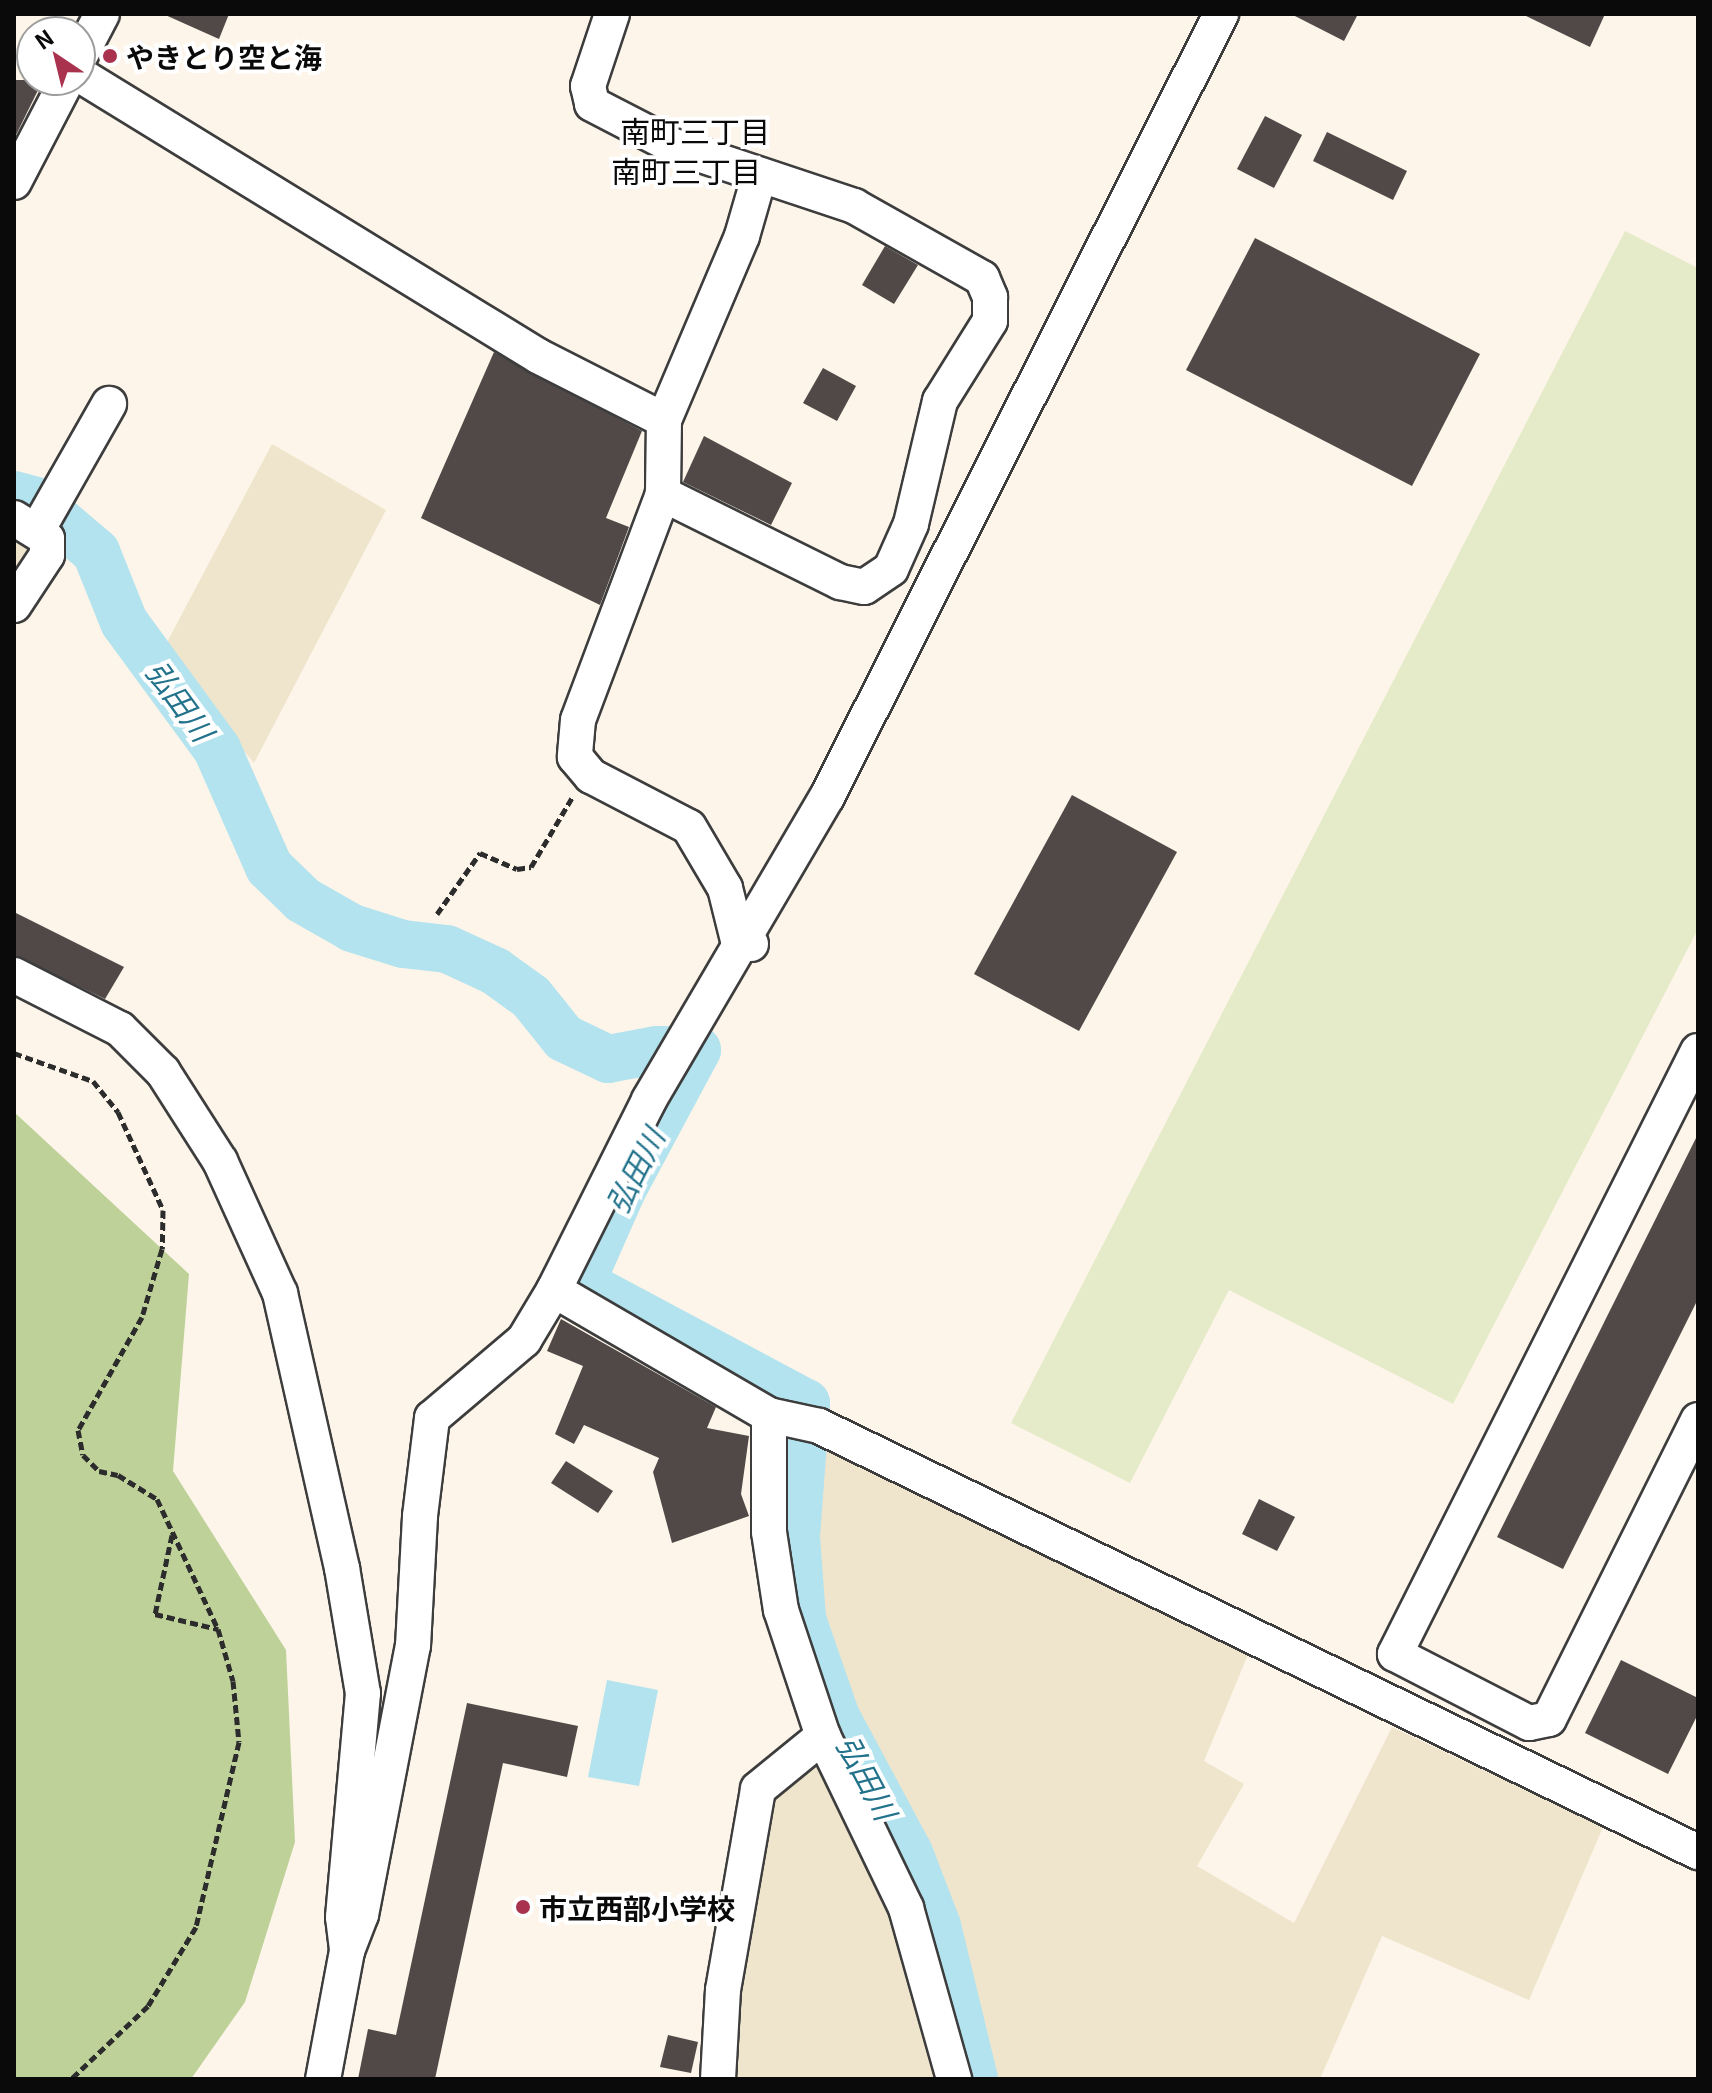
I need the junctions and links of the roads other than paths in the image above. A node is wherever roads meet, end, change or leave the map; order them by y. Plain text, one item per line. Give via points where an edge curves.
1 (612, 14) edge
2 (1221, 14) edge
3 (96, 85) edge
4 (59, 96) edge
5 (759, 177) junction
6 (14, 182) edge
7 (109, 404) dead end
8 (664, 420) junction
9 (663, 494) junction
10 (26, 524) edge
11 (14, 605) edge
12 (752, 944) junction
13 (14, 975) edge
14 (1698, 1051) edge
15 (554, 1290) junction
16 (776, 1416) junction
17 (1698, 1420) edge
18 (823, 1736) junction
19 (1698, 1852) edge
20 (347, 1951) junction
21 (323, 2079) edge
22 (718, 2079) edge
23 (954, 2079) edge

1 - 5 street via 588,86 592,104 671,145
2 - 12 street
3 - 8 street via 538,356
4 - 6 street
5 - 8 street via 742,236
5 - 9 street via 854,206 982,278 990,321 940,401 911,524 891,569 864,587 840,582
7 - 10 street via 56,493
8 - 9 street
9 - 12 street via 578,720 575,757 587,771 689,827
10 - 11 street via 47,539 47,555
12 - 15 street via 612,1166
13 - 20 street via 120,1029 163,1072 220,1161 280,1293 342,1568 363,1693 343,1917
14 - 17 street via 1395,1654 1529,1723 1549,1719
15 - 16 street
15 - 20 street via 524,1340 432,1418 413,1646 361,1915
16 - 18 street via 769,1532 781,1610
16 - 19 street via 819,1426
18 - 22 street via 758,1789 723,1990
18 - 23 street via 906,1908
20 - 21 street

